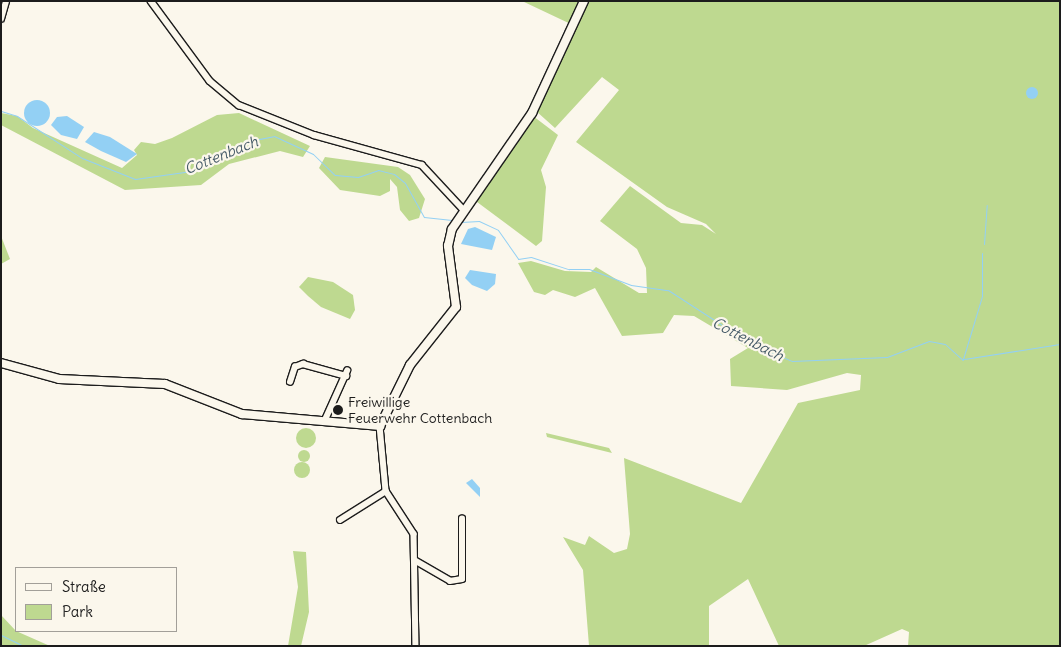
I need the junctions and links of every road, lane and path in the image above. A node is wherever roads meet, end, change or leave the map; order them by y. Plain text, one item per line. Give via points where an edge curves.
1 (6, 1) edge
2 (151, 1) edge
3 (584, 1) edge
4 (1, 19) edge
5 (463, 209) junction
6 (1, 363) edge
7 (290, 382) dead end
8 (325, 420) junction
9 (380, 426) junction
10 (386, 491) junction
11 (462, 519) dead end
12 (340, 520) dead end
13 (416, 561) junction
14 (416, 646) edge

1 - 4 street
2 - 5 street via 210,81 239,105 314,135 422,164
3 - 5 street via 532,113
5 - 9 street via 448,241 456,308 410,365
6 - 8 street via 65,380 164,384 242,414
7 - 8 street via 295,367 303,364 347,373
8 - 9 street
9 - 10 street
10 - 12 street
10 - 13 street via 412,526
11 - 13 street via 462,580 450,581
13 - 14 street

